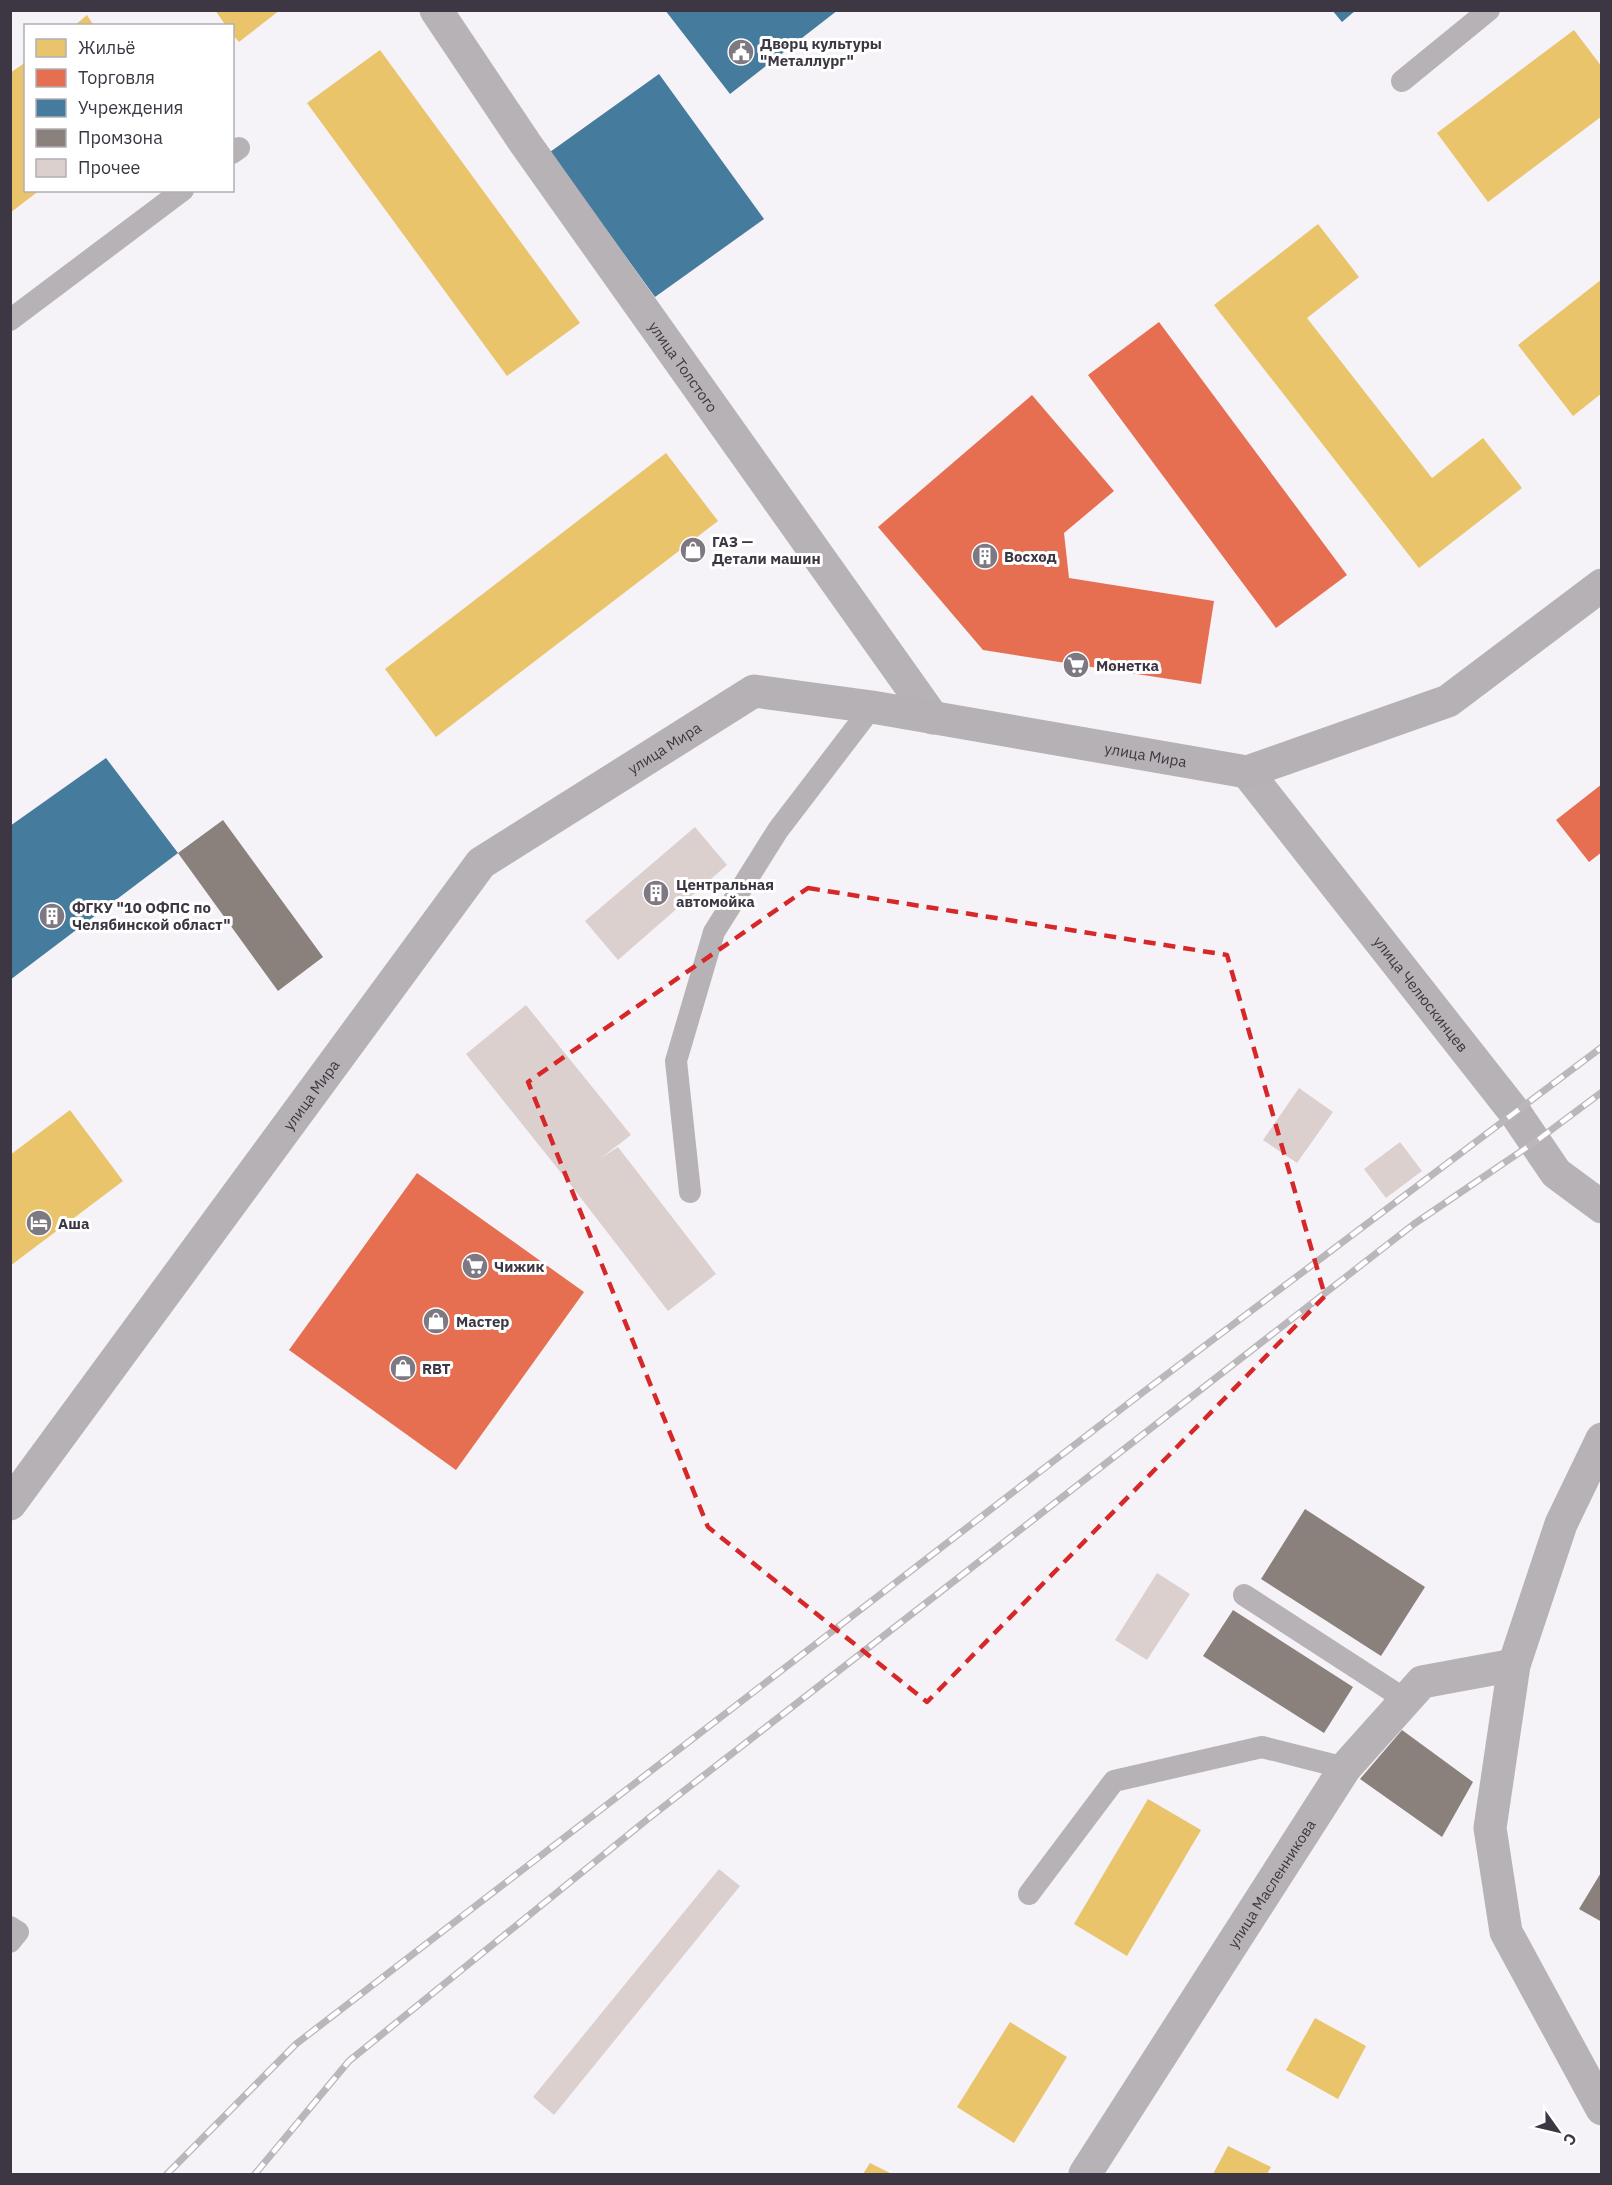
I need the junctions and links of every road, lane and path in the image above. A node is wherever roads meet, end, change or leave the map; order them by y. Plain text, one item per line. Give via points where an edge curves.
1 (436, 10) edge
2 (1488, 10) edge
3 (1402, 81) dead end
4 (180, 192) edge
5 (10, 320) edge
6 (1602, 585) edge
7 (872, 707) junction
8 (933, 718) junction
9 (1247, 771) junction
10 (690, 1192) dead end
11 (1602, 1207) edge
12 (1602, 1439) edge
13 (10, 1504) edge
14 (1244, 1595) dead end
15 (1514, 1665) junction
16 (1406, 1700) junction
17 (1345, 1768) junction
18 (1029, 1894) dead end
19 (10, 1927) edge
20 (10, 1942) edge
21 (1602, 2109) edge
22 (1085, 2175) edge

1 - 8 street, улица Толстого via 525,143
2 - 3 lane
4 - 5 lane
6 - 9 street, улица Мира via 1448,701
7 - 8 street, улица Мира
7 - 10 lane via 778,830 714,932 676,1061
7 - 13 street, улица Мира via 754,691 481,862
8 - 9 street, улица Мира
9 - 11 street, улица Челюскинцев via 1516,1114 1556,1173
12 - 15 street via 1561,1524
14 - 16 lane
15 - 16 street, улица Масленникова via 1422,1683
15 - 21 street via 1490,1828 1506,1932
16 - 17 street, улица Масленникова
17 - 18 lane via 1262,1747 1114,1781
17 - 22 street, улица Масленникова
19 - 20 lane via 18,1932

